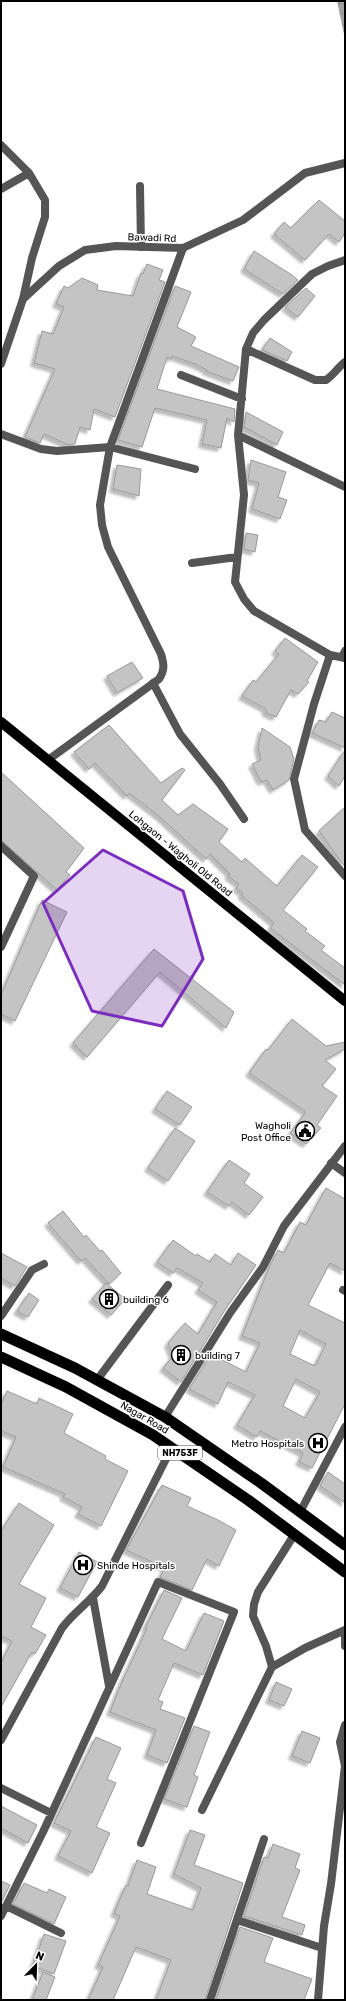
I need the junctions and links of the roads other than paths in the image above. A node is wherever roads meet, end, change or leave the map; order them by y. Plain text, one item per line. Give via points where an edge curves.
1 (1, 145) edge
2 (345, 164) edge
3 (29, 173) junction
4 (140, 186) dead end
5 (1, 189) edge
6 (140, 247) junction
7 (183, 248) junction
8 (345, 260) edge
9 (23, 299) junction
10 (4, 345) edge
11 (246, 349) junction
12 (345, 362) edge
13 (1, 364) edge
14 (181, 375) dead end
15 (242, 399) junction
16 (1, 434) edge
17 (238, 435) junction
18 (110, 447) junction
19 (195, 469) dead end
20 (345, 487) edge
21 (237, 557) junction
22 (192, 563) dead end
23 (330, 655) junction
24 (344, 655) edge
25 (153, 683) junction
26 (1, 722) edge
27 (48, 760) junction
28 (244, 819) dead end
29 (1, 846) edge
30 (345, 876) edge
31 (1, 947) edge
32 (345, 1002) edge
33 (345, 1146) edge
34 (331, 1163) junction
35 (345, 1173) edge
36 (44, 1264) dead end
37 (168, 1285) dead end
38 (1, 1316) edge
39 (1, 1334) edge
40 (1, 1357) edge
41 (97, 1380) junction
42 (165, 1417) junction
43 (345, 1427) edge
44 (172, 1448) junction
45 (300, 1512) junction
46 (294, 1535) junction
47 (345, 1545) edge
48 (345, 1572) edge
49 (93, 1598) junction
50 (345, 1630) edge
51 (345, 1636) edge
52 (345, 1646) edge
53 (272, 1667) junction
54 (109, 1686) junction
55 (345, 1725) edge
56 (1, 1740) edge
57 (1, 1788) edge
58 (202, 1810) dead end
59 (51, 1813) junction
60 (264, 1839) dead end
61 (141, 1843) dead end
62 (6, 1906) junction
63 (1, 1916) edge
64 (237, 1920) junction
65 (61, 1933) dead end
66 (322, 1948) junction
67 (210, 2000) edge
68 (318, 2000) edge

1 - 3 street
2 - 7 street, Bawadi Rd via 304,173 243,220
3 - 5 street
3 - 9 street via 45,200 45,217
4 - 6 street
6 - 7 street, Bawadi Rd
6 - 9 street, Bawadi Rd via 116,246 85,250 59,266
7 - 18 street
8 - 11 street via 312,274 299,285 264,320
9 - 10 street, Bawadi Rd
10 - 13 street, Bawadi Rd
11 - 12 street via 315,380 326,380 336,374 340,365
11 - 15 street
14 - 15 street
15 - 17 street
16 - 18 street via 41,449 57,451
17 - 20 street
17 - 21 street via 244,495
18 - 19 street
18 - 25 street via 100,505 102,525 108,547 164,664 163,673
21 - 22 street
21 - 23 street via 235,582 254,611
23 - 24 street
23 - 30 street via 294,779 305,830
25 - 27 street
25 - 28 street via 180,734
26 - 27 main road, Lohgaon - Wagholi Old Road
27 - 32 main road, Lohgaon - Wagholi Old Road
29 - 31 street via 34,876
33 - 34 street
34 - 35 street
34 - 42 street via 284,1226 263,1266 230,1313
36 - 38 street via 32,1270
37 - 41 street
39 - 41 highway, Nagar Road / NH753F
40 - 44 highway, Nagar Road / NH753F via 66,1387
41 - 42 highway, Nagar Road / NH753F
42 - 45 highway, Nagar Road / NH753F
43 - 45 street
44 - 46 highway, Nagar Road / NH753F
44 - 49 street via 102,1586
45 - 47 highway, Nagar Road / NH753F
46 - 48 highway, Nagar Road / NH753F
46 - 53 street via 258,1592 254,1604 253,1616
49 - 54 street
49 - 56 street via 71,1616 62,1628
50 - 53 street via 305,1648
51 - 52 street
53 - 58 street
54 - 59 street
54 - 61 street via 158,1582 234,1612
55 - 66 street via 340,1742 345,1766
57 - 59 street
59 - 62 street
60 - 64 street
62 - 63 street
62 - 65 street
64 - 66 street
64 - 67 street
66 - 68 street

